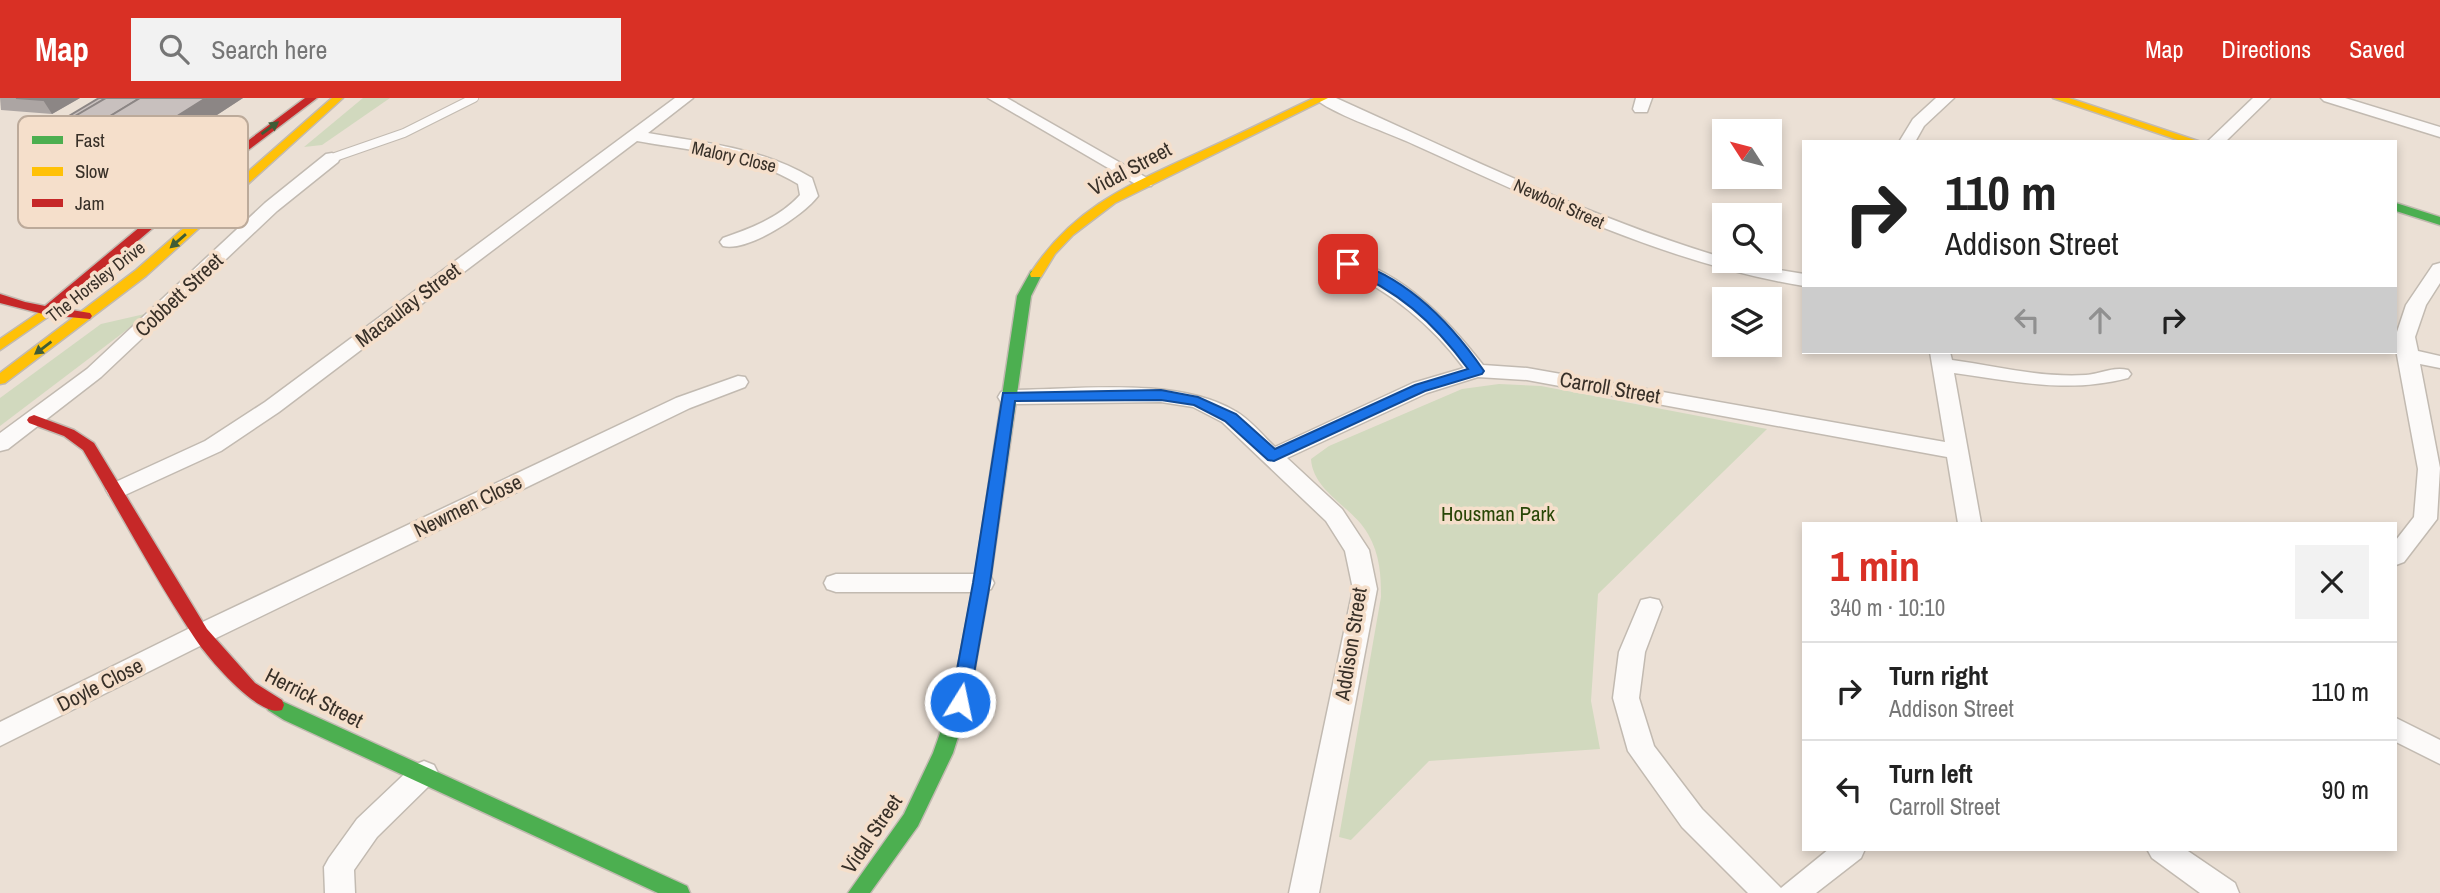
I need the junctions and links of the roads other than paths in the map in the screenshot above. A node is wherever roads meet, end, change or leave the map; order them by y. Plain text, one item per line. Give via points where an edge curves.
1 (312, 98) edge
2 (338, 98) edge
3 (474, 98) edge
4 (685, 98) edge
5 (996, 98) edge
6 (1323, 98) edge
7 (1945, 98) edge
8 (2059, 98) edge
9 (2262, 98) edge
10 (2329, 98) edge
11 (2440, 132) edge
12 (634, 136) junction
13 (1908, 140) edge
14 (2190, 140) edge
15 (2217, 140) edge
16 (248, 146) edge
17 (332, 159) joint
18 (248, 178) edge
19 (1145, 182) junction
20 (2397, 207) edge
21 (2440, 221) edge
22 (146, 228) edge
23 (192, 228) edge
24 (729, 242) dead end
25 (1348, 264) dead end
26 (2440, 269) edge
27 (1802, 280) edge
28 (0, 298) edge
29 (47, 311) junction
30 (85, 316) junction
31 (0, 346) edge
32 (2407, 355) junction
33 (1941, 358) edge
34 (2440, 362) edge
35 (1477, 371) junction
36 (2121, 374) dead end
37 (0, 380) edge
38 (738, 382) dead end
39 (1008, 397) junction
40 (34, 421) junction
41 (0, 444) edge
42 (1959, 452) junction
43 (1274, 456) junction
44 (117, 490) junction
45 (1970, 522) edge
46 (2433, 522) edge
47 (2397, 555) edge
48 (836, 583) dead end
49 (982, 583) junction
50 (1650, 607) dead end
51 (201, 634) junction
52 (2397, 730) edge
53 (0, 735) edge
54 (2440, 753) edge
55 (424, 774) junction
56 (1848, 851) edge
57 (2165, 851) edge
58 (340, 893) edge
59 (680, 893) edge
60 (858, 893) edge
61 (1304, 893) edge
62 (1768, 893) edge
63 (1793, 893) edge
64 (2224, 893) edge

16 -> 1 street, The Horsley Drive
2 -> 18 street, The Horsley Drive
3 - 17 lane, Cobbett Street via 404,133
4 - 12 street, Macaulay Street
5 - 19 street
6 - 19 street, Vidal Street
6 - 27 street, Newbolt Street via 1596,222 1679,253
7 - 13 street via 1923,117
8 - 14 street
9 - 15 street
10 - 11 street
12 - 24 street, Malory Close via 768,161 806,182 809,196 797,211
12 - 44 street, Macaulay Street via 272,407 213,446
17 - 40 street, Cobbett Street via 271,207 94,373
19 - 39 street, Vidal Street via 1098,208 1062,239 1039,268 1024,296
20 - 21 street
29 -> 22 street, The Horsley Drive
23 -> 30 street, The Horsley Drive
25 - 35 street via 1413,300 1457,343
26 - 32 street via 2409,321
28 - 29 street
29 - 30 street
29 - 31 street, The Horsley Drive
30 -> 37 street, The Horsley Drive
32 - 34 street
32 - 46 street via 2429,469
33 - 36 street via 2043,379 2086,381
33 - 42 street
35 - 42 street, Carroll Street via 1527,374
35 - 43 street, Carroll Street via 1420,388
38 - 51 street, Newmen Close via 683,403
39 - 43 street, Addison Street via 1161,395 1198,401 1230,417
39 - 49 street, Vidal Street
40 - 41 street, Cobbett Street
40 - 44 street, Herrick Street via 69,433 89,447
42 - 45 street
43 - 61 street, Addison Street via 1334,515 1357,550 1365,589
44 - 51 street, Herrick Street
46 - 47 street
48 - 49 street
49 - 60 street, Vidal Street via 960,702 943,753 911,820
50 - 62 street via 1632,652 1626,698 1642,751 1692,818
51 - 53 street, Doyle Close
51 - 55 street, Herrick Street via 248,688 291,715
52 - 54 street
55 - 58 street via 367,828 340,867
55 - 59 street, Herrick Street
56 - 63 street
57 - 64 street

